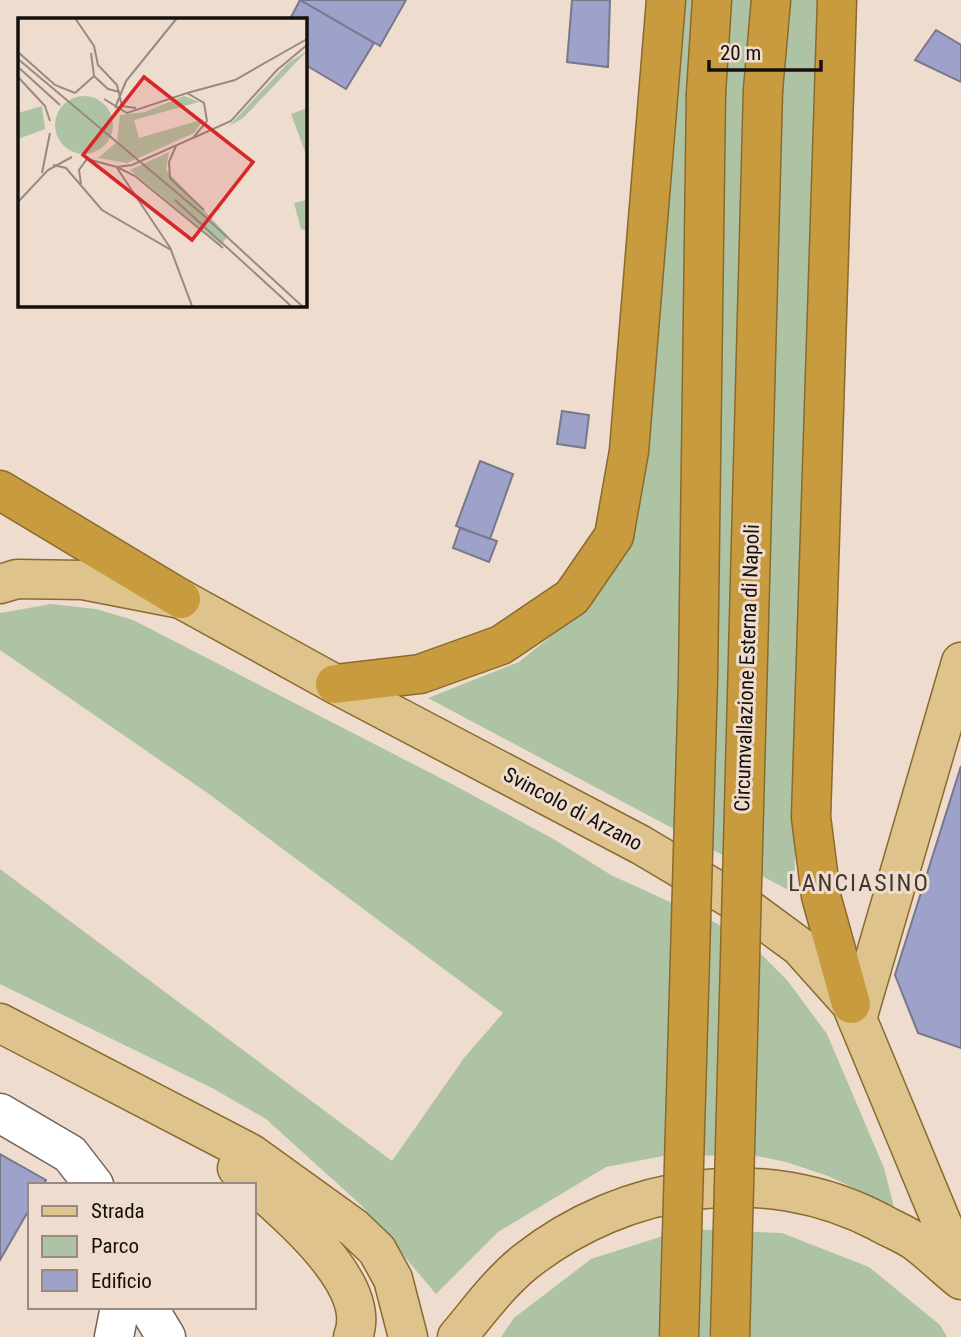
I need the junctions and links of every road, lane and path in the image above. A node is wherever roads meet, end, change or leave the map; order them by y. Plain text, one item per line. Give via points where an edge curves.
1 (666, 0) edge
2 (712, 0) edge
3 (771, 0) edge
4 (838, 0) edge
5 (0, 490) edge
6 (0, 584) edge
7 (181, 599) junction
8 (961, 662) edge
9 (335, 684) junction
10 (854, 1011) junction
11 (0, 1023) edge
12 (0, 1113) edge
13 (188, 1120) junction
14 (92, 1183) edge
15 (252, 1183) edge
16 (256, 1187) edge
17 (961, 1269) edge
18 (961, 1280) edge
19 (121, 1309) edge
20 (121, 1309) edge
21 (149, 1309) edge
22 (114, 1337) edge
23 (125, 1337) edge
24 (166, 1337) edge
25 (353, 1337) edge
26 (408, 1337) edge
27 (457, 1337) edge
28 (679, 1337) edge
29 (730, 1337) edge

1 - 9 highway via 629,451 614,536 572,597 501,645 420,674
2 - 28 highway, bridge via 706,93 698,679
3 - 29 highway, Circumvallazione Esterna di Napoli, bridge via 762,90
4 - 10 highway via 811,817 821,895
5 - 7 highway
6 - 7 main road, Svincolo di Arzano via 17,579 83,580
7 - 9 main road, Svincolo di Arzano
8 - 10 main road
9 - 10 main road, Svincolo di Arzano via 629,839 747,908 800,947
10 - 17 main road, Svincolo di Arzano
11 - 13 main road
12 - 14 street via 70,1154
13 - 15 main road
13 - 26 main road via 250,1153 355,1228 377,1250 393,1279
16 - 25 main road via 330,1260 348,1285 354,1308
18 - 27 main road via 915,1241 853,1209 786,1190 717,1186 648,1197 583,1223 502,1283
19 - 22 street
20 - 23 street
21 - 24 street

